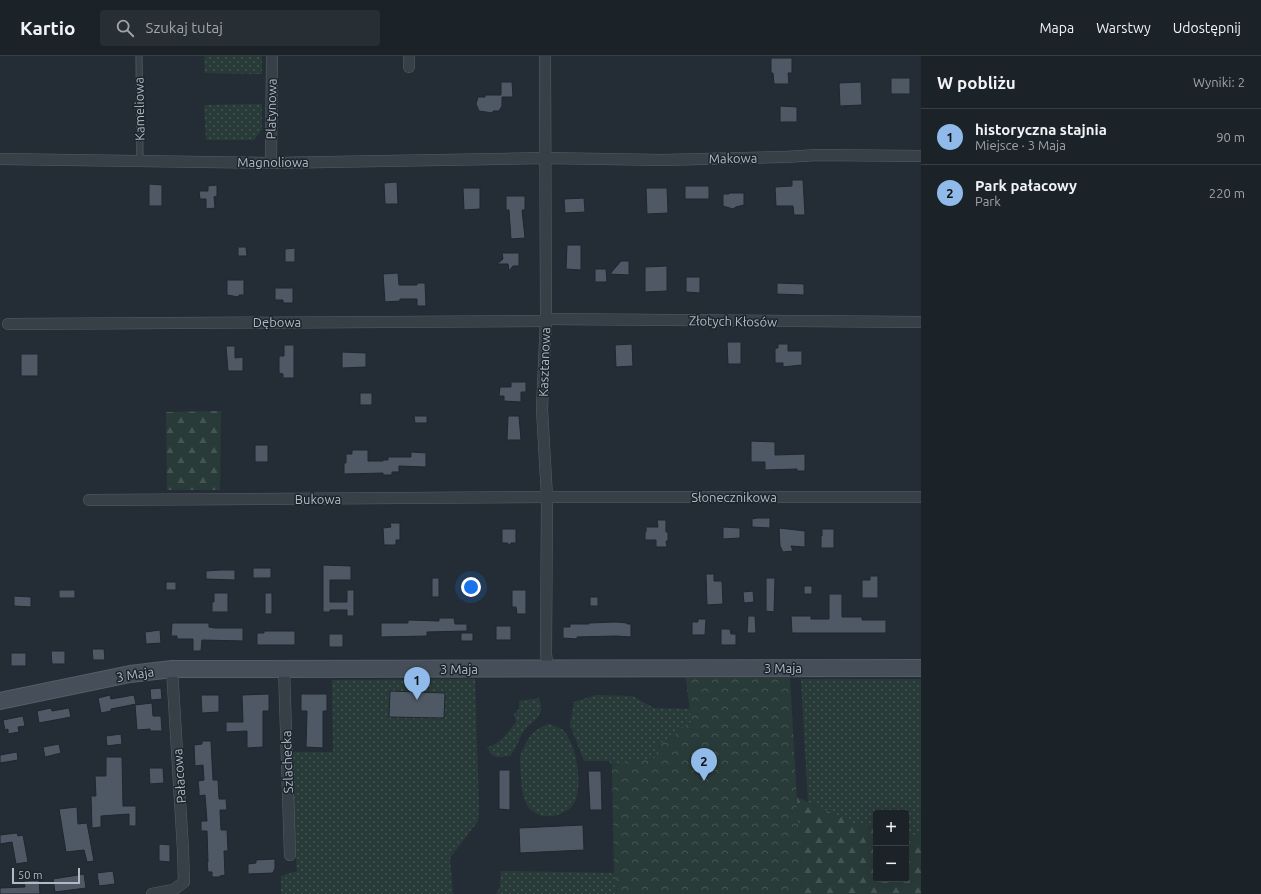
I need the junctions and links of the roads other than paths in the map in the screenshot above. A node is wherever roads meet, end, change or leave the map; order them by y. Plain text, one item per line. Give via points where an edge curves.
1 (139, 56) edge
2 (272, 56) edge
3 (545, 56) edge
4 (921, 156) edge
5 (545, 158) junction
6 (0, 159) edge
7 (140, 161) junction
8 (271, 163) junction
9 (546, 320) junction
10 (921, 322) edge
11 (8, 324) dead end
12 (921, 497) edge
13 (547, 498) junction
14 (89, 500) dead end
15 (921, 668) edge
16 (172, 669) junction
17 (284, 669) junction
18 (548, 669) junction
19 (0, 701) edge
20 (290, 855) dead end
21 (152, 894) edge

1 - 7 lane, Kameliowa
2 - 8 street, Platynowa
3 - 5 street, Kasztanowa
4 - 5 street, Makowa via 818,155 662,160
5 - 8 street, Magnoliowa
5 - 9 street, Kasztanowa
6 - 7 street, Magnoliowa
7 - 8 street, Magnoliowa
9 - 10 street, Złotych Kłosów
9 - 11 street, Dębowa
9 - 13 street, Kasztanowa via 542,409
12 - 13 street, Słonecznikowa
13 - 14 street, Bukowa
13 - 18 street, Kasztanowa
15 - 18 street, 3 Maja
16 - 17 street, 3 Maja
16 - 19 street, 3 Maja via 130,674
16 - 21 street, Pałacowa via 184,882 173,890
17 - 18 street, 3 Maja
17 - 20 street, Szlachecka

